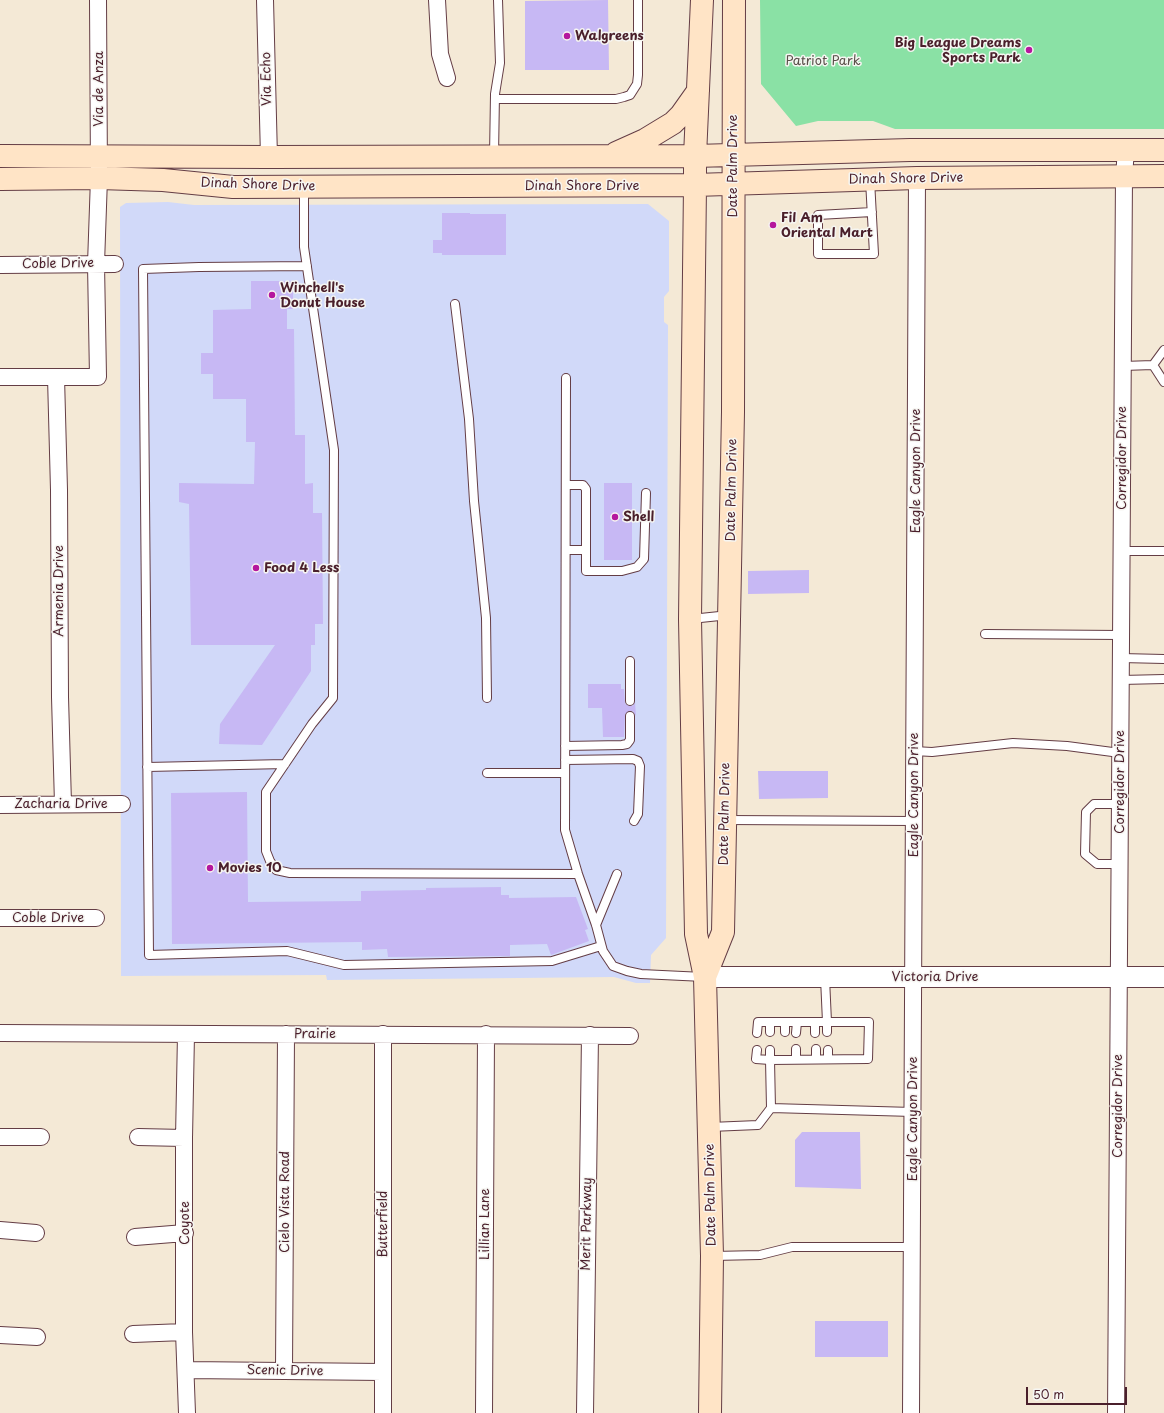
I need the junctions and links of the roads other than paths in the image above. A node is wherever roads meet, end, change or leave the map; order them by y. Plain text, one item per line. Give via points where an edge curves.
1 (98, 0) edge
2 (265, 0) edge
3 (437, 0) edge
4 (498, 0) edge
5 (638, 0) edge
6 (702, 0) edge
7 (734, 0) edge
8 (447, 78) dead end
9 (698, 91) junction
10 (495, 98) junction
11 (1126, 150) junction
12 (1164, 150) edge
13 (0, 156) edge
14 (99, 156) junction
15 (494, 156) junction
16 (608, 156) junction
17 (695, 156) junction
18 (733, 156) junction
19 (205, 157) junction
20 (269, 157) junction
21 (304, 157) junction
22 (1124, 176) junction
23 (1164, 176) edge
24 (99, 178) junction
25 (917, 178) junction
26 (0, 179) edge
27 (870, 179) junction
28 (734, 184) junction
29 (696, 185) junction
30 (304, 187) junction
31 (400, 187) junction
32 (872, 212) junction
33 (96, 264) junction
34 (115, 264) dead end
35 (0, 265) edge
36 (307, 266) junction
37 (455, 304) dead end
38 (1164, 350) edge
39 (1153, 365) junction
40 (1123, 366) junction
41 (0, 377) edge
42 (56, 377) junction
43 (566, 378) dead end
44 (1164, 382) edge
45 (566, 485) junction
46 (646, 494) dead end
47 (566, 550) junction
48 (586, 550) junction
49 (1122, 550) junction
50 (1164, 551) edge
51 (730, 614) junction
52 (690, 619) junction
53 (985, 634) dead end
54 (1121, 635) junction
55 (1121, 658) junction
56 (1164, 659) edge
57 (630, 661) dead end
58 (1164, 679) edge
59 (1121, 680) junction
60 (487, 698) dead end
61 (630, 701) dead end
62 (630, 716) dead end
63 (565, 746) junction
64 (914, 751) junction
65 (1120, 753) junction
66 (565, 760) junction
67 (285, 764) junction
68 (147, 767) junction
69 (487, 772) dead end
70 (565, 773) junction
71 (63, 804) junction
72 (122, 804) dead end
73 (1120, 804) junction
74 (0, 805) edge
75 (725, 820) junction
76 (634, 821) dead end
77 (914, 821) junction
78 (1120, 864) junction
79 (578, 874) junction
80 (617, 874) dead end
81 (0, 918) edge
82 (96, 918) dead end
83 (596, 925) junction
84 (601, 946) junction
85 (705, 977) junction
86 (825, 977) junction
87 (913, 977) junction
88 (1119, 977) junction
89 (1164, 977) edge
90 (770, 1022) junction
91 (785, 1022) junction
92 (796, 1022) junction
93 (815, 1022) junction
94 (827, 1022) junction
95 (757, 1032) dead end
96 (770, 1032) dead end
97 (785, 1032) dead end
98 (827, 1032) dead end
99 (0, 1033) edge
100 (796, 1033) dead end
101 (815, 1033) dead end
102 (186, 1034) junction
103 (286, 1034) junction
104 (383, 1034) junction
105 (486, 1034) junction
106 (590, 1035) junction
107 (630, 1036) dead end
108 (796, 1049) dead end
109 (816, 1049) dead end
110 (757, 1050) dead end
111 (770, 1050) dead end
112 (784, 1050) dead end
113 (828, 1050) dead end
114 (770, 1060) junction
115 (785, 1060) junction
116 (796, 1060) junction
117 (816, 1060) junction
118 (828, 1060) junction
119 (771, 1108) junction
120 (913, 1112) junction
121 (709, 1127) junction
122 (0, 1137) edge
123 (41, 1137) dead end
124 (138, 1137) dead end
125 (184, 1138) junction
126 (0, 1230) edge
127 (36, 1233) dead end
128 (185, 1233) junction
129 (135, 1237) dead end
130 (912, 1247) junction
131 (712, 1256) junction
132 (184, 1332) junction
133 (133, 1334) dead end
134 (0, 1335) edge
135 (37, 1337) dead end
136 (186, 1370) junction
137 (284, 1370) junction
138 (383, 1372) junction
139 (187, 1413) edge
140 (383, 1413) edge
141 (484, 1413) edge
142 (585, 1413) edge
143 (710, 1413) edge
144 (911, 1413) edge
145 (1116, 1413) edge

1 - 14 street, Via de Anza
2 - 20 street, Via Echo
3 - 8 street via 440,54
4 - 10 lane via 500,63
5 - 10 lane via 638,74 637,84 630,95 616,98
6 - 9 main road, Date Palm Drive
7 - 18 main road, Date Palm Drive
9 - 16 main road via 673,123 644,140
9 - 17 main road, Date Palm Drive
10 - 15 lane
11 - 12 main road, Dinah Shore Drive
11 - 18 main road, Dinah Shore Drive via 910,150
11 - 22 street, Corregidor Drive
13 - 14 main road, Dinah Shore Drive
14 - 19 main road, Dinah Shore Drive
14 - 24 street, Via de Anza
15 - 16 main road, Dinah Shore Drive
15 - 21 main road, Dinah Shore Drive
15 - 31 main road via 490,169 430,174
16 - 17 main road, Dinah Shore Drive
17 - 18 main road, Dinah Shore Drive
17 - 29 main road, Date Palm Drive
18 - 28 main road, Date Palm Drive
19 - 20 main road, Dinah Shore Drive
19 - 24 main road via 181,167 119,167 105,172
20 - 21 main road, Dinah Shore Drive
21 - 30 main road
22 - 23 main road, Dinah Shore Drive
22 - 25 main road, Dinah Shore Drive
22 - 40 street, Corregidor Drive
24 - 26 main road, Dinah Shore Drive
24 - 30 main road, Dinah Shore Drive via 163,180 233,187
24 - 33 street, Via de Anza
25 - 27 main road, Dinah Shore Drive
25 - 64 street, Eagle Canyon Drive
27 - 28 main road, Dinah Shore Drive
27 - 32 lane
28 - 29 main road, Dinah Shore Drive
28 - 51 main road, Date Palm Drive
29 - 31 main road, Dinah Shore Drive
29 - 52 main road, Date Palm Drive
30 - 31 main road, Dinah Shore Drive
30 - 36 lane via 304,246
32 - 32 lane via 874,254 818,254 818,215
33 - 34 street, Coble Drive
33 - 35 street, Coble Drive
33 - 42 street, Via de Anza via 98,377
36 - 67 lane via 334,450 333,698
36 - 68 lane via 143,269
37 - 60 lane via 469,419 486,618
38 - 39 lane
39 - 40 lane
39 - 44 lane
40 - 49 street, Corregidor Drive
41 - 42 street
42 - 71 street, Armenia Drive
43 - 45 lane
45 - 47 lane
45 - 48 lane via 583,485 586,489
46 - 48 lane via 644,559 637,567 622,571 586,571
47 - 48 lane
47 - 63 lane
49 - 50 lane
49 - 54 street, Corregidor Drive
51 - 52 lane
51 - 75 main road, Date Palm Drive
52 - 85 main road, Date Palm Drive via 696,934
53 - 54 lane
54 - 55 street, Corregidor Drive
55 - 56 lane
55 - 59 street, Corregidor Drive
57 - 61 lane
58 - 59 lane
59 - 65 street, Corregidor Drive
62 - 63 lane via 630,740 627,744
63 - 66 lane
64 - 65 lane via 932,752 1013,743 1067,746
64 - 77 street, Eagle Canyon Drive
65 - 73 street, Corregidor Drive
66 - 70 lane
66 - 76 lane via 638,761 638,814
67 - 68 lane
67 - 79 lane via 266,792 266,851 276,870 290,873
68 - 84 lane via 148,955 287,952 344,965 552,961
69 - 70 lane
70 - 79 lane via 565,830
71 - 72 street, Zacharia Drive
71 - 74 street, Zacharia Drive
73 - 78 street, Corregidor Drive
73 - 78 lane via 1094,804 1086,812 1085,854 1097,864
75 - 77 lane
75 - 85 main road, Date Palm Drive via 723,932
77 - 87 street, Eagle Canyon Drive
78 - 88 street, Corregidor Drive
79 - 83 lane
80 - 83 lane
81 - 82 street, Coble Drive
83 - 84 lane
84 - 85 lane via 613,966 627,972
85 - 86 street, Victoria Drive
85 - 121 main road, Date Palm Drive
86 - 87 street, Victoria Drive
86 - 94 lane
87 - 88 street, Victoria Drive
87 - 120 street, Eagle Canyon Drive
88 - 89 street, Victoria Drive
88 - 145 street, Corregidor Drive
90 - 91 lane
90 - 95 lane via 758,1022
90 - 96 lane
91 - 92 lane
91 - 97 lane
92 - 93 lane
92 - 100 lane
93 - 94 lane
93 - 101 lane
94 - 98 lane
94 - 118 lane via 869,1022 868,1059
99 - 102 street, Prairie
102 - 103 street, Prairie
102 - 125 street, Coyote
103 - 104 street, Prairie
103 - 137 street, Cielo Vista Road
104 - 105 street, Prairie
104 - 138 street, Butterfield
105 - 106 street, Prairie
105 - 141 street, Lillian Lane
106 - 107 street, Prairie
106 - 142 street, Merit Parkway
108 - 116 lane
109 - 117 lane
110 - 114 lane via 756,1059
111 - 114 lane
112 - 115 lane
113 - 118 lane
114 - 115 lane
114 - 119 lane
115 - 116 lane
116 - 117 lane
117 - 118 lane
119 - 120 lane
119 - 121 lane via 758,1126
120 - 130 street, Eagle Canyon Drive
121 - 131 main road, Date Palm Drive
122 - 123 street
124 - 125 street
125 - 128 street, Coyote
126 - 127 street
128 - 129 street
128 - 132 street, Coyote
130 - 131 lane via 792,1247 760,1255
130 - 144 street, Eagle Canyon Drive
131 - 143 main road, Date Palm Drive
132 - 133 street
132 - 136 street, Coyote
134 - 135 street
136 - 137 street, Scenic Drive
136 - 139 street, Coyote
137 - 138 street, Scenic Drive
138 - 140 street, Butterfield

